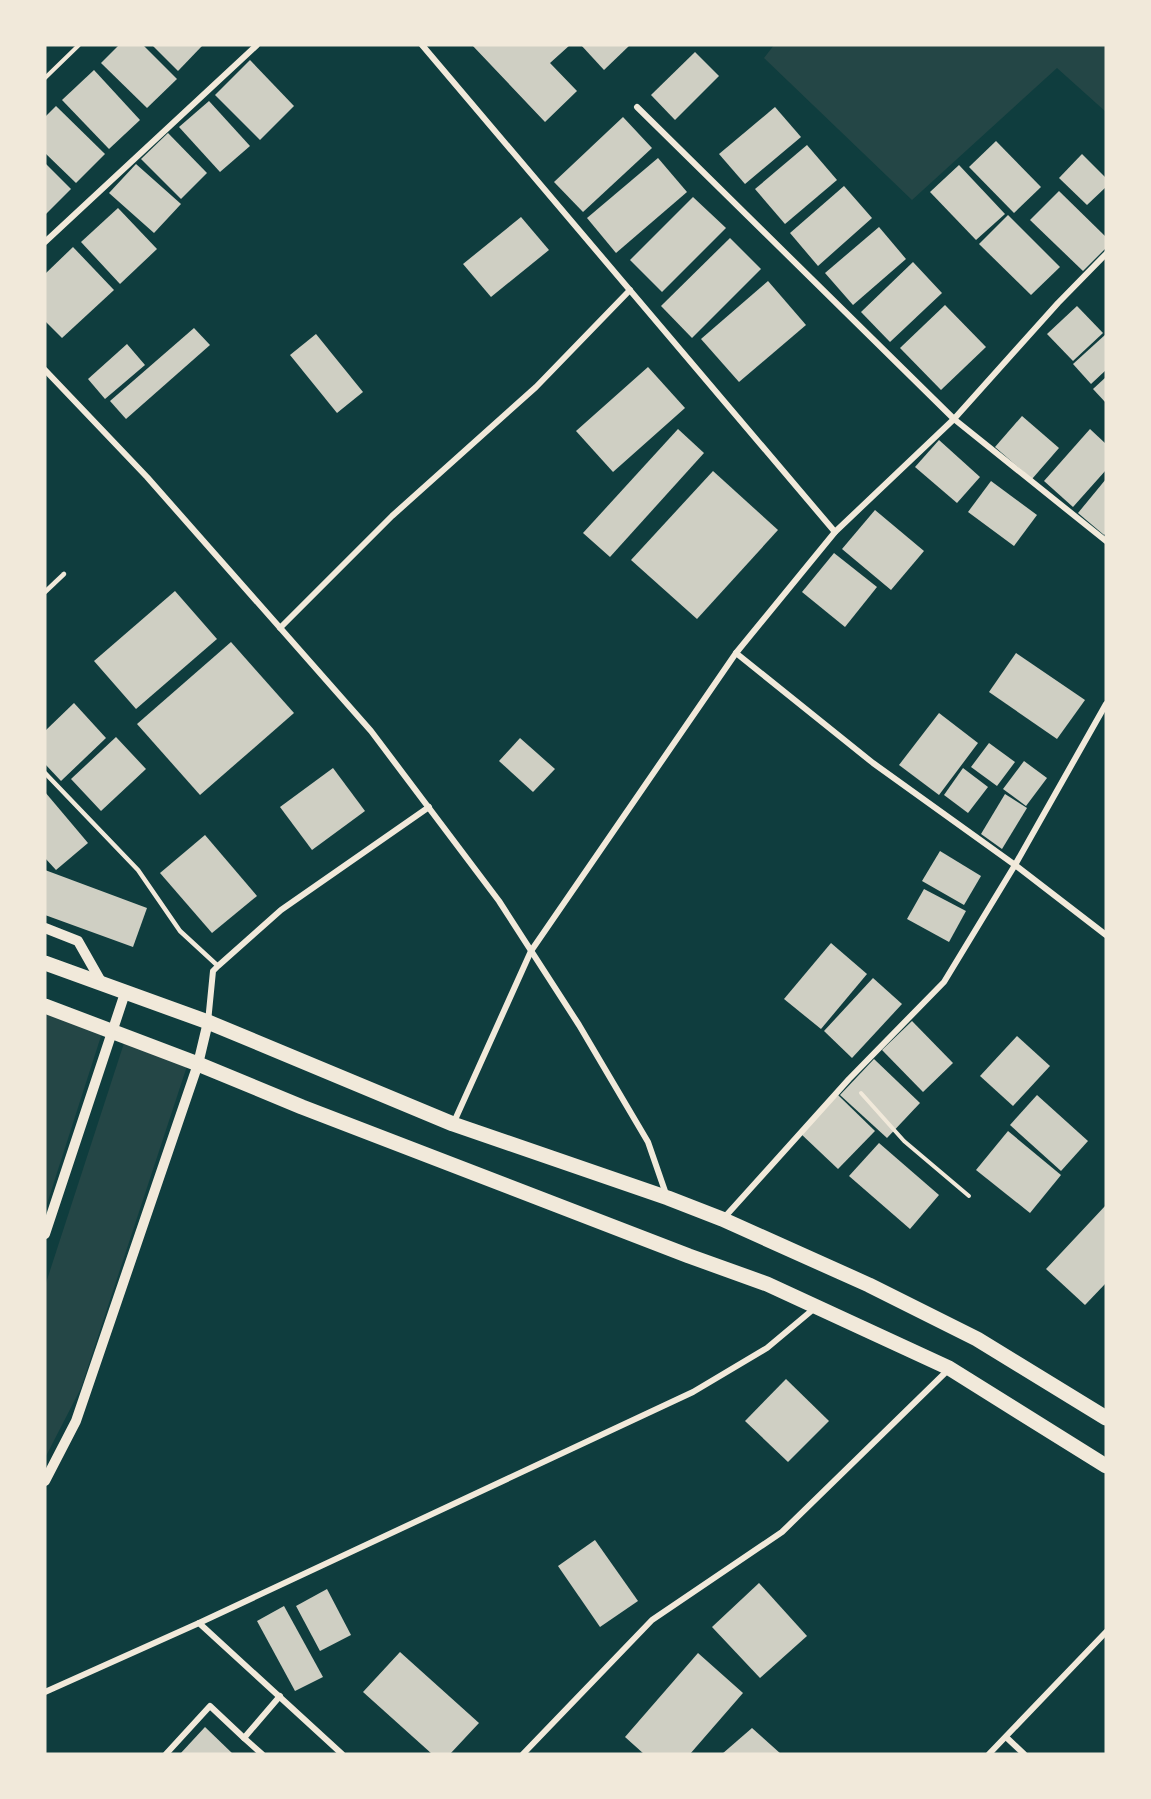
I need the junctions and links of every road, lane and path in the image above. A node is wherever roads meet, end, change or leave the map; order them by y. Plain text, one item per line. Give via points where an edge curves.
1 (79, 45) edge
2 (257, 45) edge
3 (422, 45) edge
4 (45, 78) edge
5 (637, 107) dead end
6 (45, 242) edge
7 (1106, 254) edge
8 (630, 290) junction
9 (45, 370) edge
10 (954, 419) junction
11 (836, 532) junction
12 (1106, 541) edge
13 (64, 574) dead end
14 (45, 592) edge
15 (280, 628) junction
16 (736, 653) junction
17 (1106, 704) edge
18 (45, 773) edge
19 (429, 807) junction
20 (1015, 865) junction
21 (45, 928) edge
22 (1106, 935) edge
23 (531, 951) junction
24 (45, 963) edge
25 (218, 966) junction
26 (103, 985) junction
27 (125, 993) junction
28 (45, 1006) edge
29 (208, 1022) junction
30 (112, 1032) junction
31 (198, 1064) junction
32 (849, 1079) junction
33 (453, 1124) junction
34 (969, 1196) dead end
35 (668, 1198) junction
36 (722, 1220) junction
37 (45, 1234) edge
38 (816, 1306) junction
39 (949, 1368) junction
40 (1106, 1418) edge
41 (1106, 1466) edge
42 (45, 1481) edge
43 (199, 1623) junction
44 (1106, 1632) edge
45 (45, 1692) edge
46 (280, 1696) junction
47 (1006, 1737) junction
48 (244, 1738) junction
49 (166, 1754) edge
50 (262, 1754) edge
51 (342, 1754) edge
52 (523, 1754) edge
53 (989, 1754) edge
54 (1024, 1754) edge

1 - 4 path
2 - 6 street
3 - 8 street
5 - 10 street
7 - 10 street
8 - 11 street
8 - 15 street via 536,387 392,516
9 - 15 street via 147,477
10 - 11 street
10 - 12 street
11 - 16 street
13 - 14 lane
15 - 19 street via 371,730
16 - 20 street via 873,764
16 - 23 street
17 - 20 street
18 - 25 lane via 138,870 180,930
19 - 23 street
19 - 25 street via 281,910
20 - 22 street
20 - 32 street via 944,982
21 - 26 street via 78,941
23 - 33 street
23 - 35 street via 648,1142
24 - 26 main road
25 - 29 street via 213,971
26 - 27 main road
27 - 29 main road
27 - 30 street
28 - 30 main road
29 - 31 street
29 - 33 main road
30 - 31 main road
30 - 37 street
31 - 38 main road
31 - 42 street via 76,1421
32 - 34 path via 904,1141
32 - 36 street
33 - 35 main road
35 - 36 main road
36 - 40 main road via 869,1285 977,1339
38 - 39 main road
38 - 43 street via 767,1348 693,1392
39 - 41 main road
39 - 52 street via 782,1532 652,1620
43 - 45 street
43 - 46 street
44 - 47 street
46 - 48 street
46 - 51 street
47 - 53 street
47 - 54 street
48 - 49 street via 210,1706
48 - 50 street

